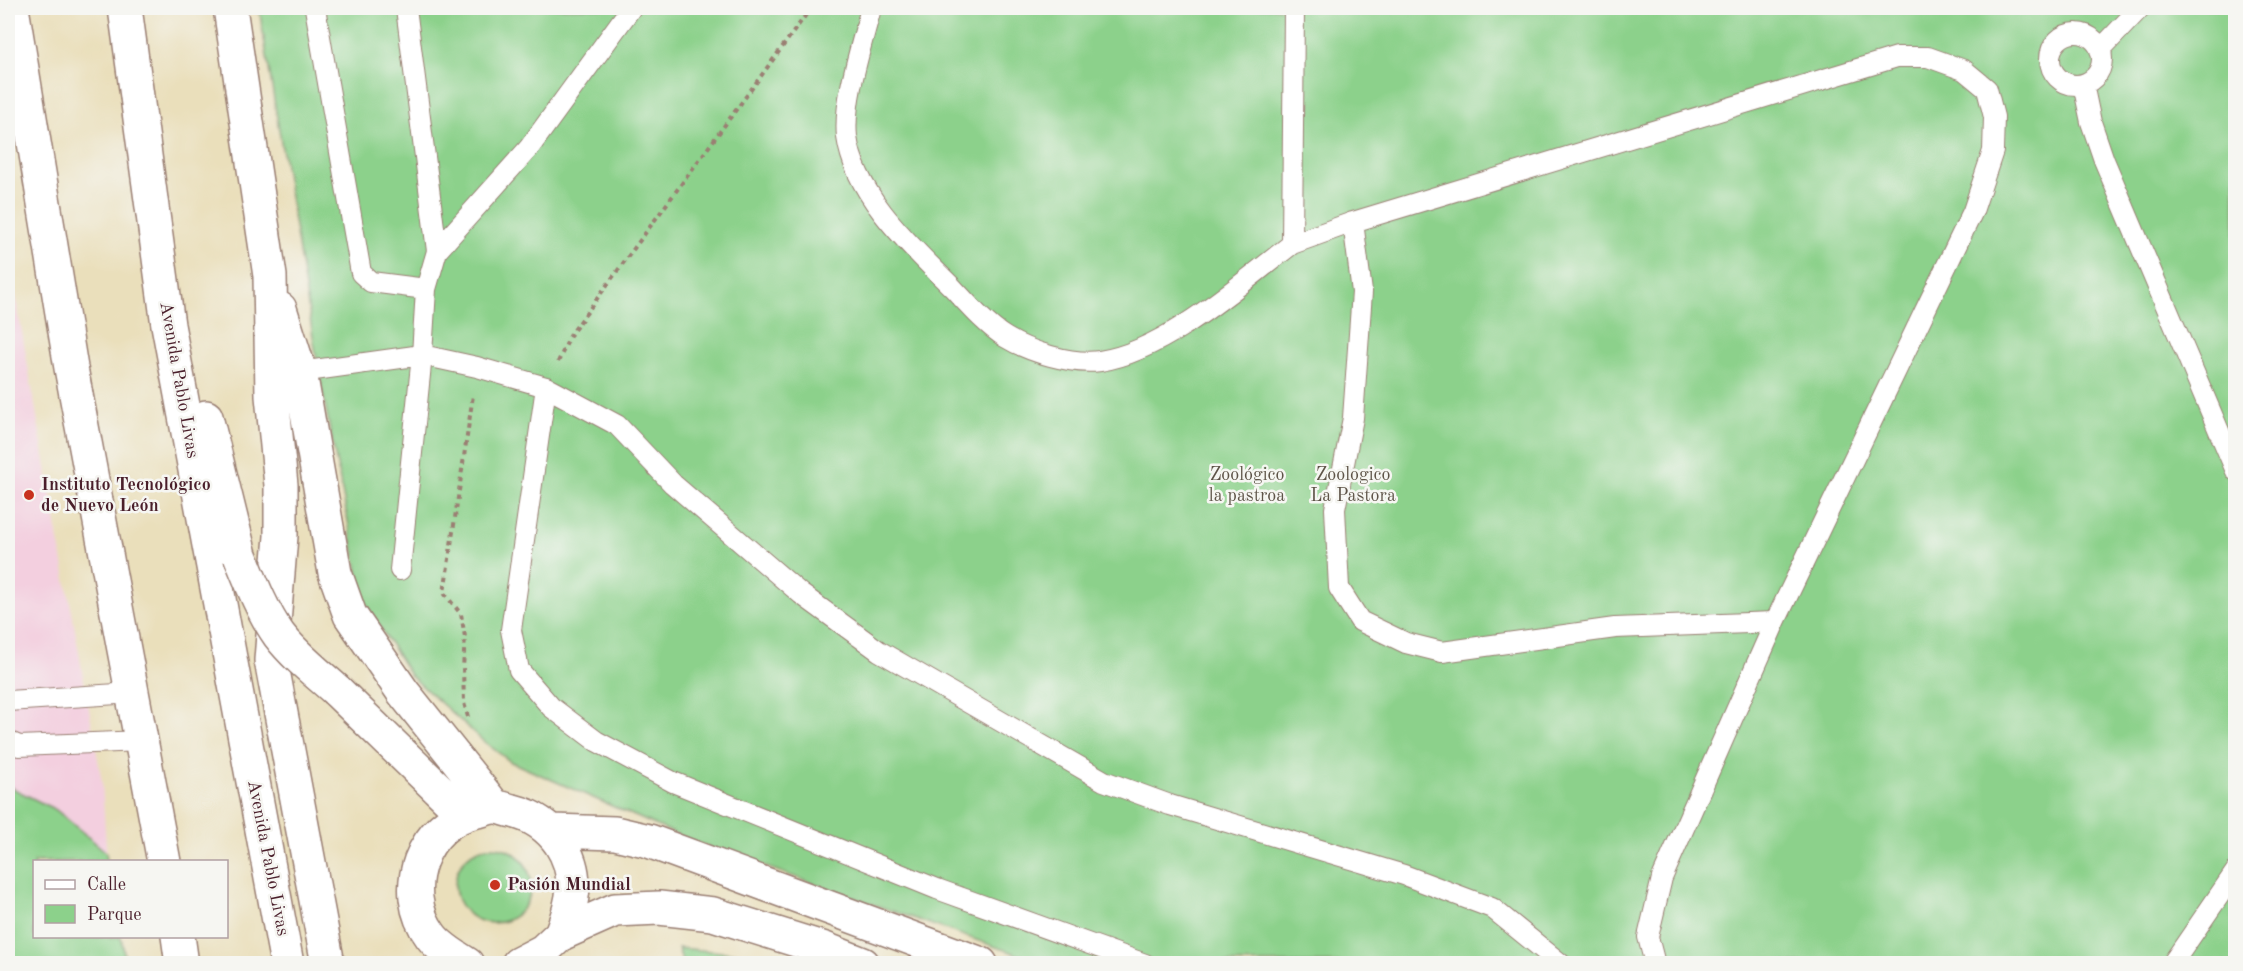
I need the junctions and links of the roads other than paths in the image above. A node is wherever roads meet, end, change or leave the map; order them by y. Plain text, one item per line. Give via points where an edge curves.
1 (12, 8) edge
2 (125, 8) edge
3 (230, 8) edge
4 (315, 8) edge
5 (406, 8) edge
6 (631, 8) edge
7 (871, 8) edge
8 (1294, 8) edge
9 (2140, 8) edge
10 (2100, 50) junction
11 (2083, 84) junction
12 (1353, 222) junction
13 (1293, 244) junction
14 (437, 251) junction
15 (270, 276) junction
16 (426, 289) junction
17 (168, 325) junction
18 (422, 355) junction
19 (300, 372) junction
20 (546, 387) junction
21 (2235, 471) edge
22 (400, 570) dead end
23 (1775, 622) junction
24 (134, 693) junction
25 (8, 701) edge
26 (8, 741) edge
27 (142, 741) junction
28 (480, 810) junction
29 (552, 831) junction
30 (164, 860) edge
31 (2235, 871) edge
32 (561, 934) junction
33 (178, 938) edge
34 (182, 963) edge
35 (287, 963) edge
36 (328, 963) edge
37 (467, 963) edge
38 (518, 963) edge
39 (863, 963) edge
40 (981, 963) edge
41 (1145, 963) edge
42 (1561, 963) edge
43 (1655, 963) edge
44 (2172, 963) edge

1 - 24 main road via 71,368
2 - 17 main road, Avenida Pablo Livas
3 - 15 main road
4 - 16 lane via 361,273 370,282
5 - 14 lane
6 - 14 lane via 529,148
7 - 13 lane via 846,114 856,167 874,201 908,242 1004,336 1047,356 1097,362 1126,356 1202,313
8 - 13 lane
9 - 10 lane
10 - 11 lane via 2099,70
10 - 11 lane via 2095,41 2078,33 2068,34 2053,46 2051,66 2056,75 2073,85
11 - 21 lane via 2104,160
12 - 13 lane
12 - 23 lane via 1362,292 1353,418 1335,509 1339,588 1360,621 1406,643 1442,652 1615,628
12 - 23 lane via 1897,57 1929,57 1964,70 1987,89 1994,117 1992,151 1973,211
14 - 16 lane
15 - 19 main road
15 - 36 main road via 272,396 282,536 271,660
16 - 18 lane
17 - 28 main road, bridge via 191,371 209,426 240,555 279,635 306,664
17 - 35 main road, Avenida Pablo Livas
18 - 19 lane
18 - 20 lane
18 - 22 lane
19 - 28 main road via 335,573 350,615
20 - 41 lane via 511,630 519,670 551,707 596,741 673,782 937,889
20 - 42 lane via 617,424 673,484 801,594 879,651 1104,781 1170,805 1404,875 1492,908
23 - 43 lane via 1662,878 1648,937
24 - 25 lane
24 - 27 main road
26 - 27 lane via 19,747
27 - 30 main road
28 - 29 main road via 528,815
28 - 37 main road via 443,826 427,845 417,868 419,916 431,937
29 - 32 main road via 567,855 574,882 571,910
29 - 40 main road via 615,832 649,841
31 - 44 lane
32 - 38 main road via 543,951
32 - 39 main road via 615,910 659,908 713,914
33 - 34 main road

